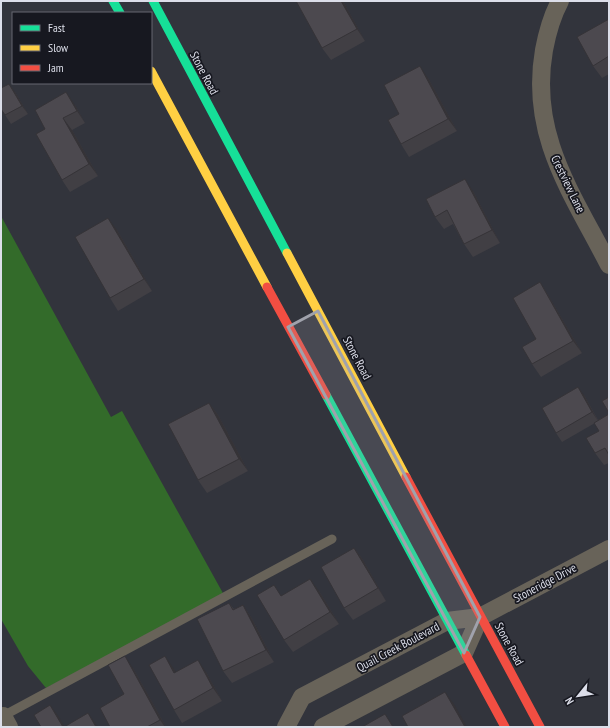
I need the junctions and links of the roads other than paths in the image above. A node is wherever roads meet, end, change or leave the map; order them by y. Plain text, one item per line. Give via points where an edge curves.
1 (113, 1) edge
2 (153, 1) edge
3 (555, 2) edge
4 (119, 12) edge
5 (152, 73) edge
6 (609, 265) edge
7 (332, 539) dead end
8 (609, 549) edge
9 (480, 617) junction
10 (447, 621) junction
11 (464, 653) junction
12 (6, 722) edge
13 (286, 727) edge
14 (323, 727) edge
15 (505, 727) edge
16 (540, 727) edge

1 - 4 main road
2 - 9 main road, Stone Road via 315,312
3 - 6 street, Crestview Lane via 541,70 540,95 545,127 554,159
5 - 10 main road via 291,325
7 - 12 lane
8 - 9 street, Stoneridge Drive
9 - 10 street, Quail Creek Boulevard
9 - 11 street
9 - 16 main road, Stone Road
10 - 11 main road
10 - 13 street, Quail Creek Boulevard via 302,697
11 - 14 street
11 - 15 main road

